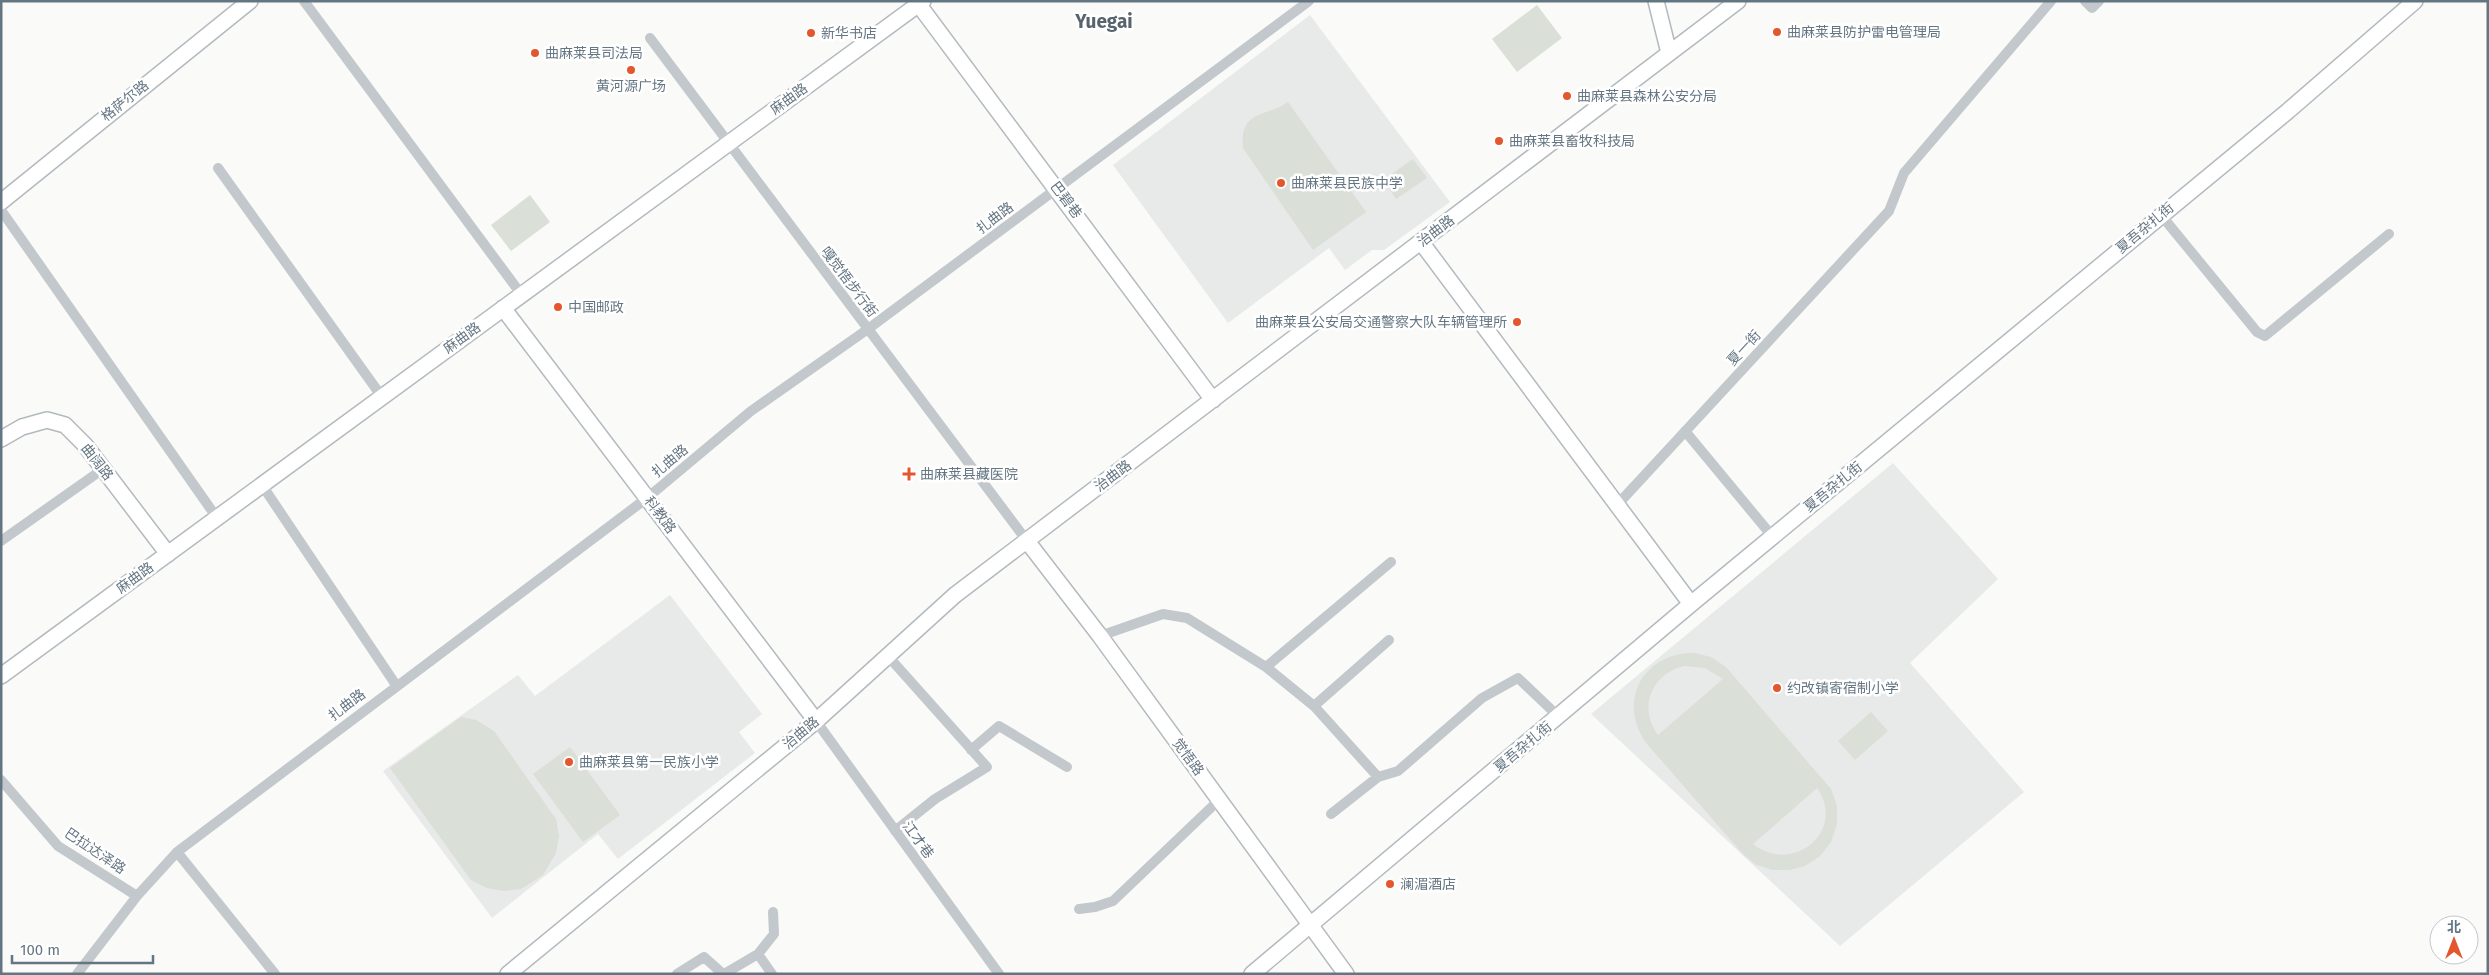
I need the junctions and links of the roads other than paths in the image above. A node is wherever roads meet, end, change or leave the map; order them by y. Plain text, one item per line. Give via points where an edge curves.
1 (250, 1) edge
2 (304, 1) edge
3 (1310, 1) edge
4 (1656, 1) edge
5 (1738, 1) edge
6 (2051, 1) edge
7 (2085, 1) edge
8 (2099, 1) edge
9 (2415, 1) edge
10 (919, 2) edge
11 (650, 38) dead end
12 (1669, 53) junction
13 (728, 144) junction
14 (218, 168) dead end
15 (1058, 189) junction
16 (1, 202) edge
17 (1, 210) edge
18 (2161, 215) junction
19 (2388, 234) dead end
20 (1421, 242) junction
21 (521, 294) junction
22 (503, 308) junction
23 (868, 330) junction
24 (382, 397) junction
25 (1213, 400) junction
26 (1686, 431) junction
27 (1, 439) edge
28 (103, 469) junction
29 (262, 485) junction
30 (647, 498) junction
31 (1618, 504) junction
32 (217, 518) junction
33 (1772, 536) junction
34 (1, 541) edge
35 (1027, 541) junction
36 (168, 554) junction
37 (1390, 562) dead end
38 (1691, 604) junction
39 (1100, 636) junction
40 (1389, 640) dead end
41 (887, 655) junction
42 (1266, 667) junction
43 (1, 676) edge
44 (396, 685) junction
45 (1314, 706) junction
46 (1559, 717) junction
47 (816, 721) junction
48 (971, 750) junction
49 (1067, 767) dead end
50 (1378, 777) junction
51 (1, 780) edge
52 (1219, 800) junction
53 (1332, 814) dead end
54 (894, 831) junction
55 (177, 852) junction
56 (137, 896) junction
57 (1079, 909) dead end
58 (773, 912) dead end
59 (1310, 925) junction
60 (758, 954) junction
61 (998, 973) edge
62 (77, 974) edge
63 (275, 974) edge
64 (508, 974) edge
65 (677, 974) edge
66 (723, 974) edge
67 (772, 974) edge
68 (1252, 974) edge
69 (1346, 974) edge

1 - 16 main road, 格萨尔路
2 - 21 street
3 - 15 street, 扎曲路
4 - 12 main road
5 - 12 main road, 治曲路
6 - 26 street, 夏一街 via 1904,173 1889,211
7 - 8 street via 2092,8
9 - 18 main road, 夏吾杂扎街 via 2347,62
10 - 13 main road, 麻曲路
10 - 15 main road, 巴碧巷
11 - 13 street, 嘎觉悟步行街
12 - 20 main road, 治曲路
13 - 21 main road, 麻曲路
13 - 23 street, 嘎觉悟步行街
14 - 24 street
15 - 23 street, 扎曲路
15 - 25 main road, 巴碧巷
17 - 32 street
18 - 19 street via 2257,332 2265,336
18 - 33 main road, 夏吾杂扎街
20 - 25 main road, 治曲路
20 - 31 main road
21 - 22 main road, 麻曲路
22 - 24 main road, 麻曲路
22 - 30 main road, 科教路
23 - 30 street, 扎曲路 via 751,412
23 - 35 street, 嘎觉悟步行街
24 - 29 main road, 麻曲路
25 - 35 main road, 治曲路
26 - 31 street, 夏一街
26 - 33 street
27 - 28 main road, 曲阔路 via 22,427 47,420 65,425
28 - 34 street
28 - 36 main road, 曲阔路
29 - 32 main road, 麻曲路
29 - 44 street
30 - 44 street, 扎曲路
30 - 47 main road, 科教路
31 - 38 main road
32 - 36 main road, 麻曲路
33 - 38 main road, 夏吾杂扎街
35 - 39 main road, 觉悟路
35 - 41 main road, 治曲路 via 955,595
36 - 43 main road, 麻曲路
37 - 42 street
38 - 46 main road, 夏吾杂扎街
39 - 42 street via 1163,614 1187,618
39 - 52 main road, 觉悟路
40 - 45 street
41 - 47 main road, 治曲路
41 - 48 street
42 - 45 street
44 - 55 street, 扎曲路
45 - 50 street
46 - 50 street via 1518,678 1482,698 1398,771
46 - 59 main road, 夏吾杂扎街
47 - 54 street, 江才巷
47 - 64 main road, 治曲路
48 - 49 street via 999,726
48 - 54 street via 987,767 935,799
50 - 53 street
51 - 56 street, 巴拉达泽路 via 58,846
52 - 57 street via 1113,901
52 - 59 main road, 觉悟路
54 - 61 street, 江才巷
55 - 56 street, 扎曲路
55 - 63 street
56 - 62 street, 扎曲路
58 - 60 street via 774,934
59 - 68 main road, 夏吾杂扎街
59 - 69 main road, 觉悟路
60 - 66 street
60 - 67 street
65 - 66 street via 704,957

